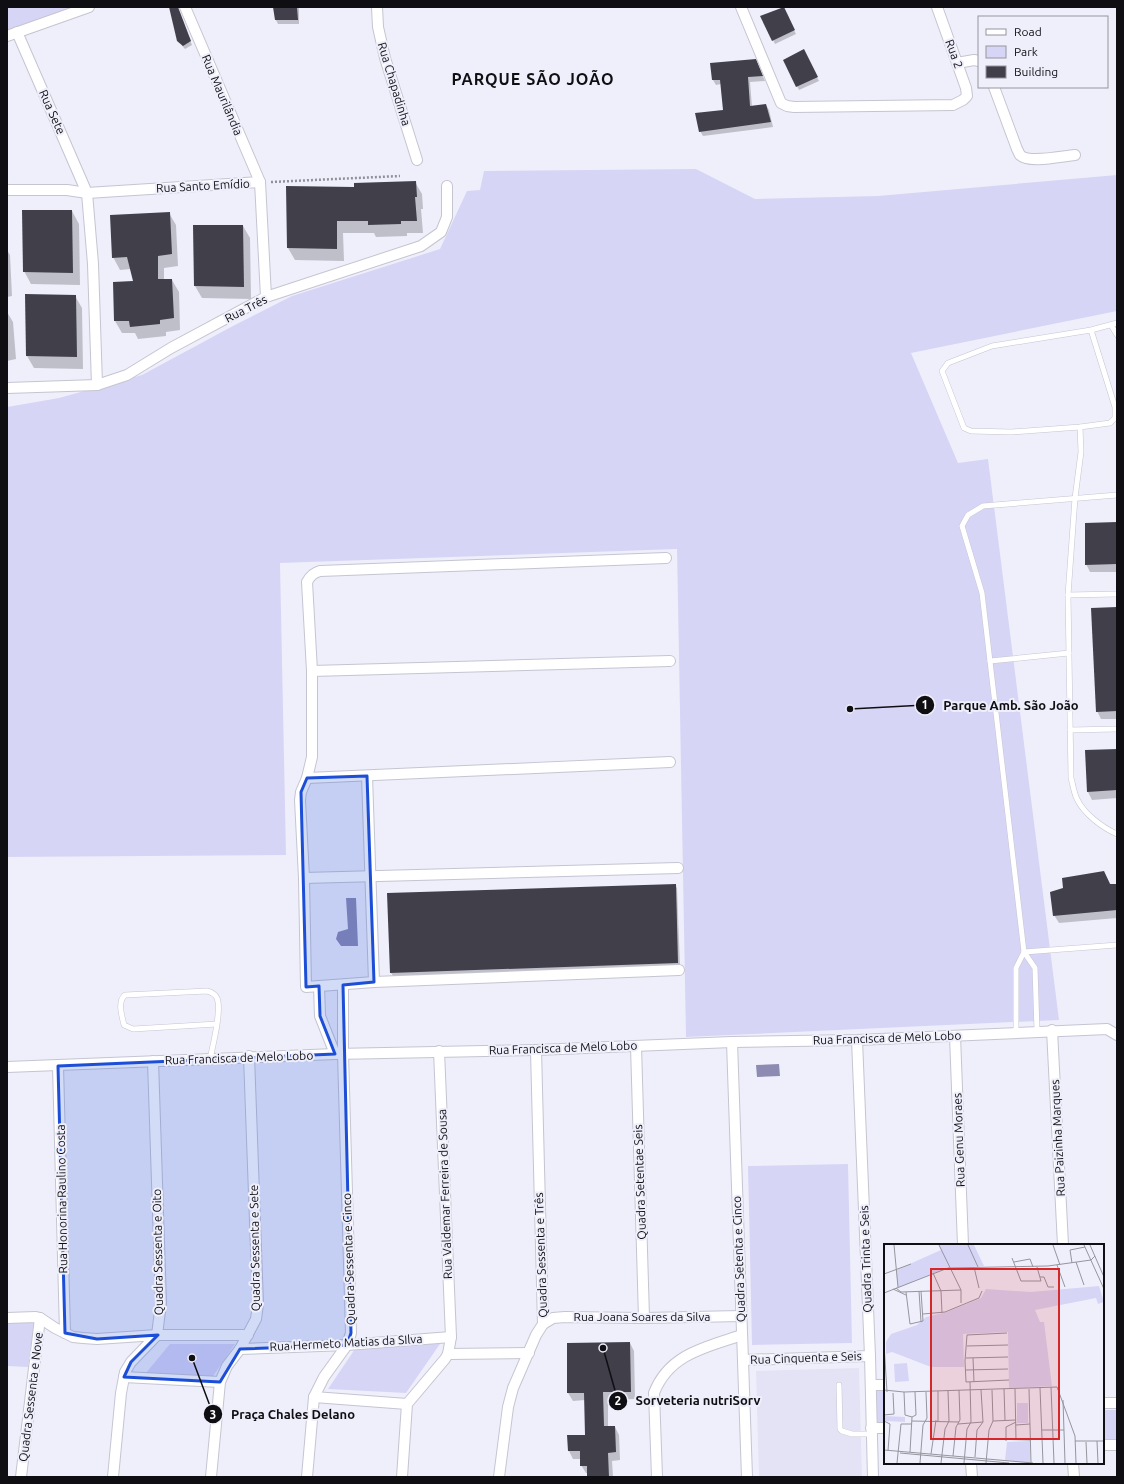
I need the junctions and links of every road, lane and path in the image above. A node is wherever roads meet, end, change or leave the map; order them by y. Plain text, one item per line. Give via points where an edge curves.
1 (88, 7) edge
2 (185, 7) edge
3 (377, 7) edge
4 (741, 7) edge
5 (937, 7) edge
6 (17, 32) junction
7 (7, 36) edge
8 (978, 62) edge
9 (957, 63) junction
10 (994, 88) edge
11 (1075, 155) dead end
12 (418, 160) dead end
13 (400, 176) dead end
14 (260, 182) junction
15 (447, 186) dead end
16 (7, 190) edge
17 (87, 193) junction
18 (266, 297) junction
19 (1117, 323) edge
20 (1111, 325) junction
21 (1091, 330) junction
22 (1117, 335) edge
23 (97, 385) junction
24 (7, 388) edge
25 (1080, 427) junction
26 (1117, 495) edge
27 (1075, 498) junction
28 (666, 558) dead end
29 (1117, 594) edge
30 (1068, 595) junction
31 (1069, 653) junction
32 (670, 661) dead end
33 (990, 661) junction
34 (312, 672) junction
35 (1117, 729) edge
36 (1070, 730) junction
37 (670, 762) dead end
38 (367, 776) junction
39 (308, 778) junction
40 (1117, 834) edge
41 (678, 868) dead end
42 (370, 876) junction
43 (304, 878) junction
44 (1117, 945) edge
45 (1024, 952) junction
46 (679, 970) dead end
47 (374, 982) junction
48 (343, 985) junction
49 (319, 986) junction
50 (217, 1024) junction
51 (1052, 1030) junction
52 (1038, 1031) junction
53 (1016, 1032) junction
54 (1117, 1035) edge
55 (955, 1036) junction
56 (857, 1040) junction
57 (732, 1042) junction
58 (636, 1046) junction
59 (536, 1050) junction
60 (439, 1051) junction
61 (339, 1054) junction
62 (249, 1056) junction
63 (210, 1058) junction
64 (153, 1061) junction
65 (58, 1066) junction
66 (7, 1067) edge
67 (963, 1244) edge
68 (1063, 1244) edge
69 (741, 1316) junction
70 (7, 1318) edge
71 (40, 1318) junction
72 (644, 1318) junction
73 (544, 1324) junction
74 (65, 1333) junction
75 (157, 1335) junction
76 (248, 1335) junction
77 (742, 1335) junction
78 (451, 1337) junction
79 (347, 1345) junction
80 (240, 1349) junction
81 (529, 1353) junction
82 (448, 1354) junction
83 (870, 1356) junction
84 (743, 1360) junction
85 (124, 1378) junction
86 (220, 1382) junction
87 (839, 1384) dead end
88 (871, 1385) junction
89 (884, 1385) edge
90 (314, 1398) junction
91 (1104, 1403) edge
92 (1117, 1403) edge
93 (407, 1404) junction
94 (884, 1428) edge
95 (871, 1431) junction
96 (1104, 1445) edge
97 (1117, 1445) edge
98 (971, 1464) edge
99 (1073, 1464) edge
100 (21, 1477) edge
101 (113, 1477) edge
102 (211, 1477) edge
103 (307, 1477) edge
104 (402, 1477) edge
105 (499, 1477) edge
106 (657, 1477) edge
107 (747, 1477) edge
108 (873, 1477) edge
109 (972, 1477) edge
110 (1074, 1477) edge

1 - 6 street
2 - 14 street, Rua Maurilândia
3 - 12 street, Rua Chapadinha via 378,27 385,58
4 - 9 street, Rua 2 via 781,103 787,106 953,105 967,96
5 - 9 street, Rua 2
6 - 7 street
6 - 17 street, Rua Sete
8 - 9 street
10 - 11 street via 1021,155 1028,159
13 - 14 path, Rua Santo Emídio
14 - 17 street, Rua Santo Emídio
14 - 18 street
15 - 18 street, Rua Três via 447,217 441,232 421,246
16 - 17 street, Rua Santo Emídio via 67,190
17 - 23 street, Rua Sete via 93,264
18 - 23 street, Rua Três via 171,348 127,375
19 - 20 lane
20 - 21 lane
20 - 22 lane
21 - 25 lane via 1115,407 1115,418 1110,423
21 - 25 lane via 992,346 948,362 942,371 964,428 971,431 1011,432
23 - 24 street, Rua Três
25 - 27 lane via 1081,452
26 - 27 lane
27 - 30 lane
27 - 33 lane via 983,506 968,515 962,526 982,593
28 - 34 street via 320,571 314,573 307,582
29 - 30 lane
30 - 31 lane
31 - 33 lane
31 - 36 lane
32 - 34 street
33 - 45 lane
34 - 39 street via 312,757
35 - 36 lane
36 - 40 lane via 1071,778 1077,800 1087,813
37 - 38 street
38 - 39 street
38 - 42 street
39 - 43 street via 300,800
41 - 42 street
42 - 43 street
42 - 47 street
43 - 49 street via 306,987
44 - 45 lane
45 - 52 lane via 1034,968
45 - 53 lane via 1016,968
46 - 47 street
47 - 48 street
48 - 49 street
48 - 61 street, Quadra Sessenta e Cinco
49 - 61 street via 320,1016
50 - 50 lane via 217,999 207,991 125,995 120,1002 124,1025 133,1029
50 - 63 lane
51 - 52 street, Rua Francisca de Melo Lobo
51 - 54 street, Rua Francisca de Melo Lobo via 1107,1029
51 - 68 street, Rua Paizinha Marques
52 - 53 street, Rua Francisca de Melo Lobo
53 - 55 street, Rua Francisca de Melo Lobo
55 - 56 street, Rua Francisca de Melo Lobo
55 - 67 street, Rua Genu Moraes
56 - 57 street, Rua Francisca de Melo Lobo
56 - 83 street, Quadra Trinta e Seis
57 - 58 street, Rua Francisca de Melo Lobo
57 - 69 street, Quadra Setenta e Cinco
58 - 59 street, Rua Francisca de Melo Lobo
58 - 72 street, Quadra Setentae Seis
59 - 60 street, Rua Francisca de Melo Lobo
59 - 73 street, Quadra Sessenta e Três
60 - 61 street, Rua Francisca de Melo Lobo
60 - 78 street, Rua Valdemar Ferreira de Sousa
61 - 62 street, Rua Francisca de Melo Lobo
61 - 79 street, Quadra Sessenta e Cinco via 351,1333
62 - 63 street, Rua Francisca de Melo Lobo
62 - 76 street, Quadra Sessenta e Sete via 258,1304 256,1319
63 - 64 street, Rua Francisca de Melo Lobo
64 - 65 street, Rua Francisca de Melo Lobo
64 - 75 street, Quadra Sessenta e Oito via 161,1304
65 - 66 street, Rua Francisca de Melo Lobo
65 - 74 street, Rua Honorina Raulino Costa
69 - 72 street, Rua Joana Soares da Silva
69 - 77 street, Quadra Setenta e Cinco
70 - 71 street
71 - 74 street
71 - 100 street, Quadra Sessenta e Nove
72 - 73 street, Rua Joana Soares da Silva via 565,1317 553,1318
73 - 81 street, Quadra Sessenta e Três via 536,1335
74 - 75 street via 73,1337 97,1339
75 - 76 street
75 - 85 street via 131,1362
76 - 80 street, Quadra Sessenta e Sete
77 - 84 street, Quadra Setenta e Cinco
77 - 106 street via 691,1352 674,1363 658,1381 654,1393
78 - 79 street, Rua Hermeto Matias da SIlva
78 - 82 street, Rua Valdemar Ferreira de Sousa
79 - 80 street, Rua Hermeto Matias da SIlva
79 - 90 street, Quadra Sessenta e Cinco via 324,1377
80 - 86 street, Quadra Sessenta e Sete via 227,1366
81 - 82 street
81 - 105 street, Quadra Sessenta e Três via 513,1388 508,1408
82 - 93 street
83 - 84 street, Rua Cinquenta e Seis
83 - 88 street, Quadra Trinta e Seis
84 - 107 street, Quadra Setenta e Cinco
85 - 86 street
85 - 101 street
86 - 102 street, Quadra Sessenta e Sete
87 - 95 lane via 842,1432 852,1434
88 - 89 street
88 - 95 street, Quadra Trinta e Seis
90 - 93 street
90 - 103 street, Quadra Sessenta e Cinco
91 - 92 street
93 - 104 street
94 - 95 street
95 - 108 street, Quadra Trinta e Seis
96 - 97 street
98 - 109 street
99 - 110 street

